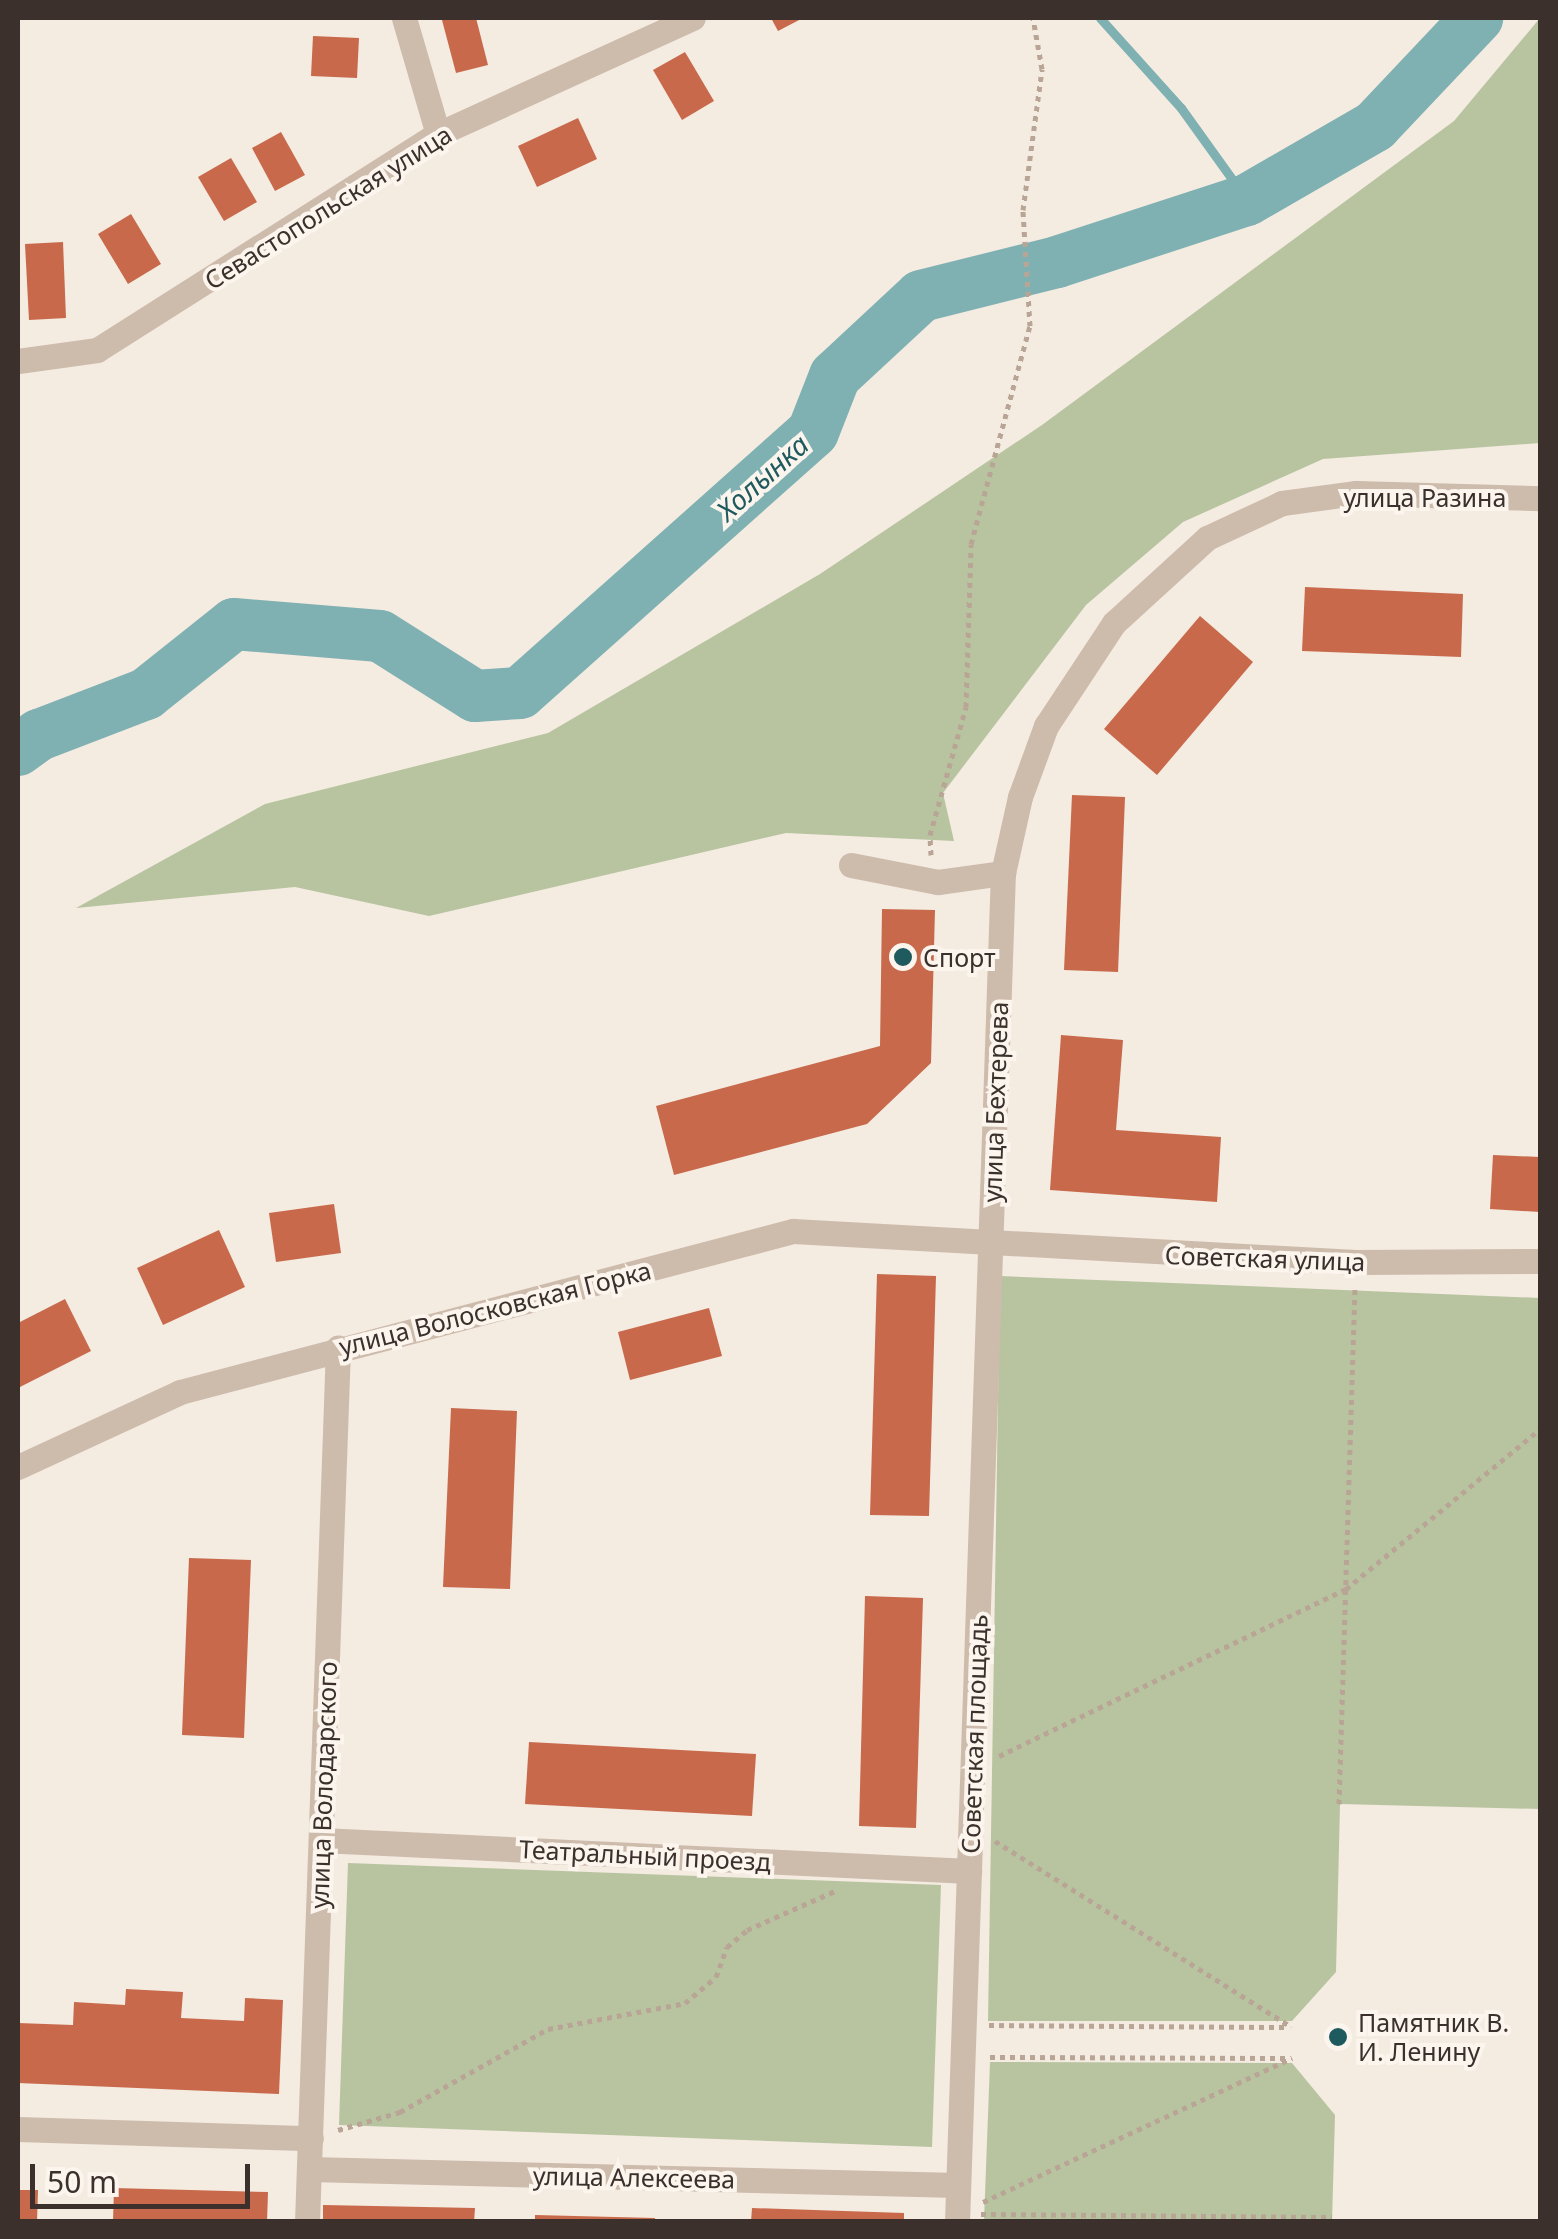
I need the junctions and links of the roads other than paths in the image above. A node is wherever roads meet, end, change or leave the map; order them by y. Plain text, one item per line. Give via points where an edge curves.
1 (404, 18) edge
2 (693, 18) edge
3 (438, 134) junction
4 (18, 361) edge
5 (1540, 498) edge
6 (1046, 726) joint
7 (850, 866) dead end
8 (1003, 873) junction
9 (990, 1246) junction
10 (1540, 1261) edge
11 (338, 1348) junction
12 (18, 1467) edge
13 (321, 1840) junction
14 (970, 1871) junction
15 (18, 2129) edge
16 (311, 2138) junction
17 (309, 2169) junction
18 (958, 2185) junction
19 (958, 2218) edge
20 (307, 2222) edge

1 - 3 street
2 - 3 street, Севастопольская улица
3 - 4 street, Севастопольская улица via 96,350
5 - 6 street, улица Разина via 1356,493 1282,503 1208,538 1158,578 1114,623
6 - 8 street, улица Бехтерева
7 - 8 street via 938,882
8 - 9 street, улица Бехтерева
9 - 10 street, Советская улица via 1355,1262
9 - 11 street, улица Волосковская Горка via 794,1231
9 - 14 street, Советская площадь
11 - 12 street, улица Волосковская Горка via 180,1392
11 - 13 street, улица Володарского
13 - 14 street, Театральный проезд
13 - 16 street, улица Володарского
14 - 18 street, Советская площадь
15 - 16 street
16 - 17 street, улица Володарского
17 - 18 street, улица Алексеева
17 - 20 street, улица Володарского
18 - 19 street, Советская площадь

